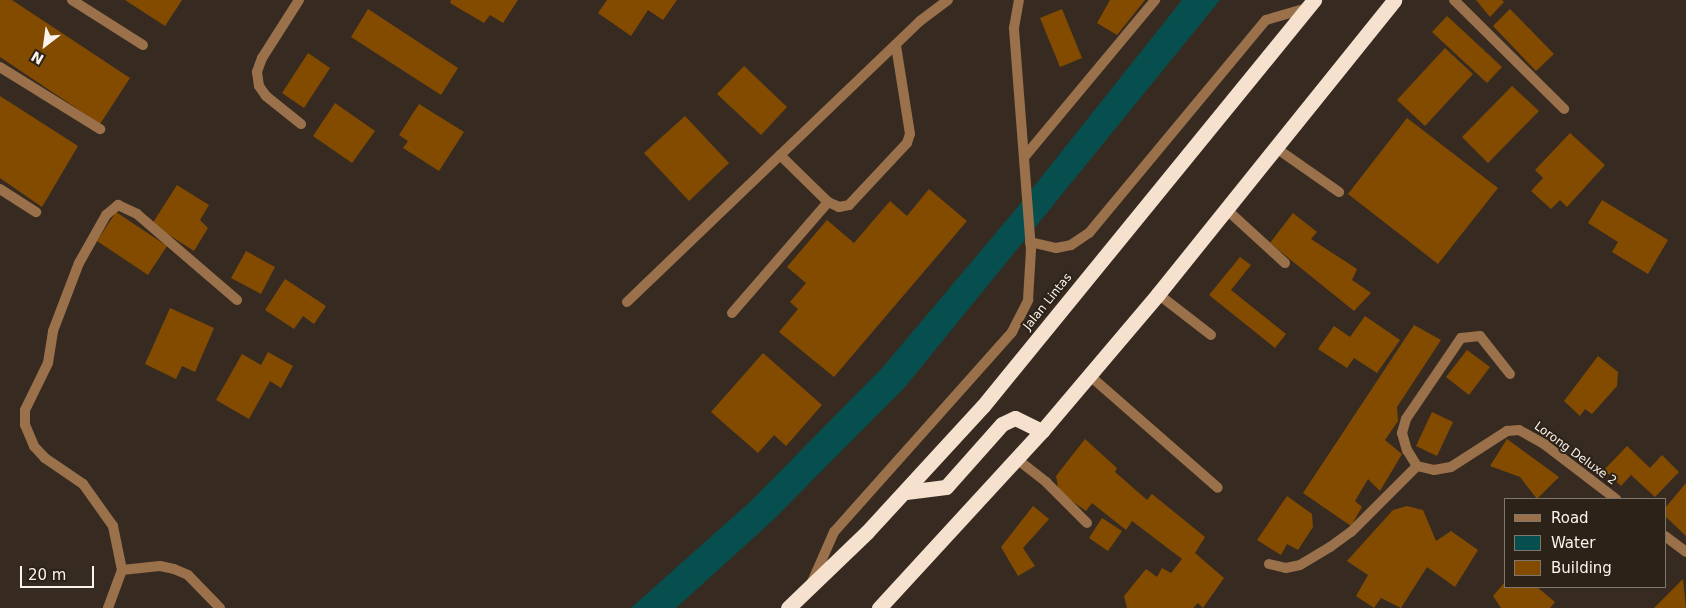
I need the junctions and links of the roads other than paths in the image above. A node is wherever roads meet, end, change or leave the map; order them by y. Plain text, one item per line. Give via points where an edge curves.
1 (72, 0) edge
2 (299, 0) edge
3 (948, 0) edge
4 (1019, 0) edge
5 (1155, 0) edge
6 (1394, 0) edge
7 (1454, 0) edge
8 (1310, 4) edge
9 (143, 45) dead end
10 (896, 46) junction
11 (0, 67) edge
12 (1564, 110) dead end
13 (301, 124) dead end
14 (100, 129) dead end
15 (1276, 148) junction
16 (780, 155) junction
17 (1026, 156) junction
18 (0, 189) edge
19 (1340, 192) dead end
20 (828, 202) junction
21 (1226, 209) junction
22 (36, 212) dead end
23 (1030, 242) junction
24 (1285, 263) dead end
25 (1158, 294) junction
26 (237, 300) dead end
27 (627, 302) dead end
28 (732, 313) dead end
29 (1211, 335) dead end
30 (1510, 374) dead end
31 (1089, 375) junction
32 (1042, 431) junction
33 (1018, 460) junction
34 (1417, 466) junction
35 (1218, 488) dead end
36 (906, 492) junction
37 (1615, 498) edge
38 (1088, 523) dead end
39 (1666, 537) edge
40 (1686, 552) edge
41 (1269, 564) dead end
42 (122, 570) junction
43 (810, 588) junction
44 (108, 608) edge
45 (220, 608) edge
46 (788, 608) edge
47 (879, 608) edge

1 - 9 street
2 - 13 street via 262,58 257,72 259,86 266,96
3 - 10 street
4 - 17 street via 1014,28
5 - 17 street
6 - 15 highway
7 - 12 street
8 - 23 street via 1266,20 1089,233 1071,245 1056,248
8 - 36 highway, Jalan Lintas via 983,406
10 - 16 street
10 - 20 street via 910,134 907,143 849,205
11 - 14 street
15 - 19 street
15 - 21 highway
16 - 20 street
16 - 27 street
17 - 23 street
18 - 22 street
20 - 28 street
21 - 24 street
21 - 25 highway
23 - 43 street via 1028,300 1012,332 849,513 824,550
25 - 29 street
25 - 31 highway
26 - 42 street via 137,214 118,205 106,215 79,263 53,331 48,363 25,410 24,425 34,446 45,458 83,484 96,499 113,526
30 - 34 street via 1480,336 1461,338 1406,419 1402,434
31 - 32 highway
31 - 35 street
32 - 33 highway
32 - 36 highway via 1015,418 1002,424 946,488
33 - 38 street
33 - 47 highway
34 - 37 street, Lorong Deluxe 2 via 1434,470 1451,468 1507,432 1519,430 1544,444
34 - 41 street via 1351,532 1330,547 1286,568
36 - 43 highway, Jalan Lintas
39 - 40 street
42 - 44 street
42 - 45 street via 160,566 174,569 188,575
43 - 46 highway, Jalan Lintas

